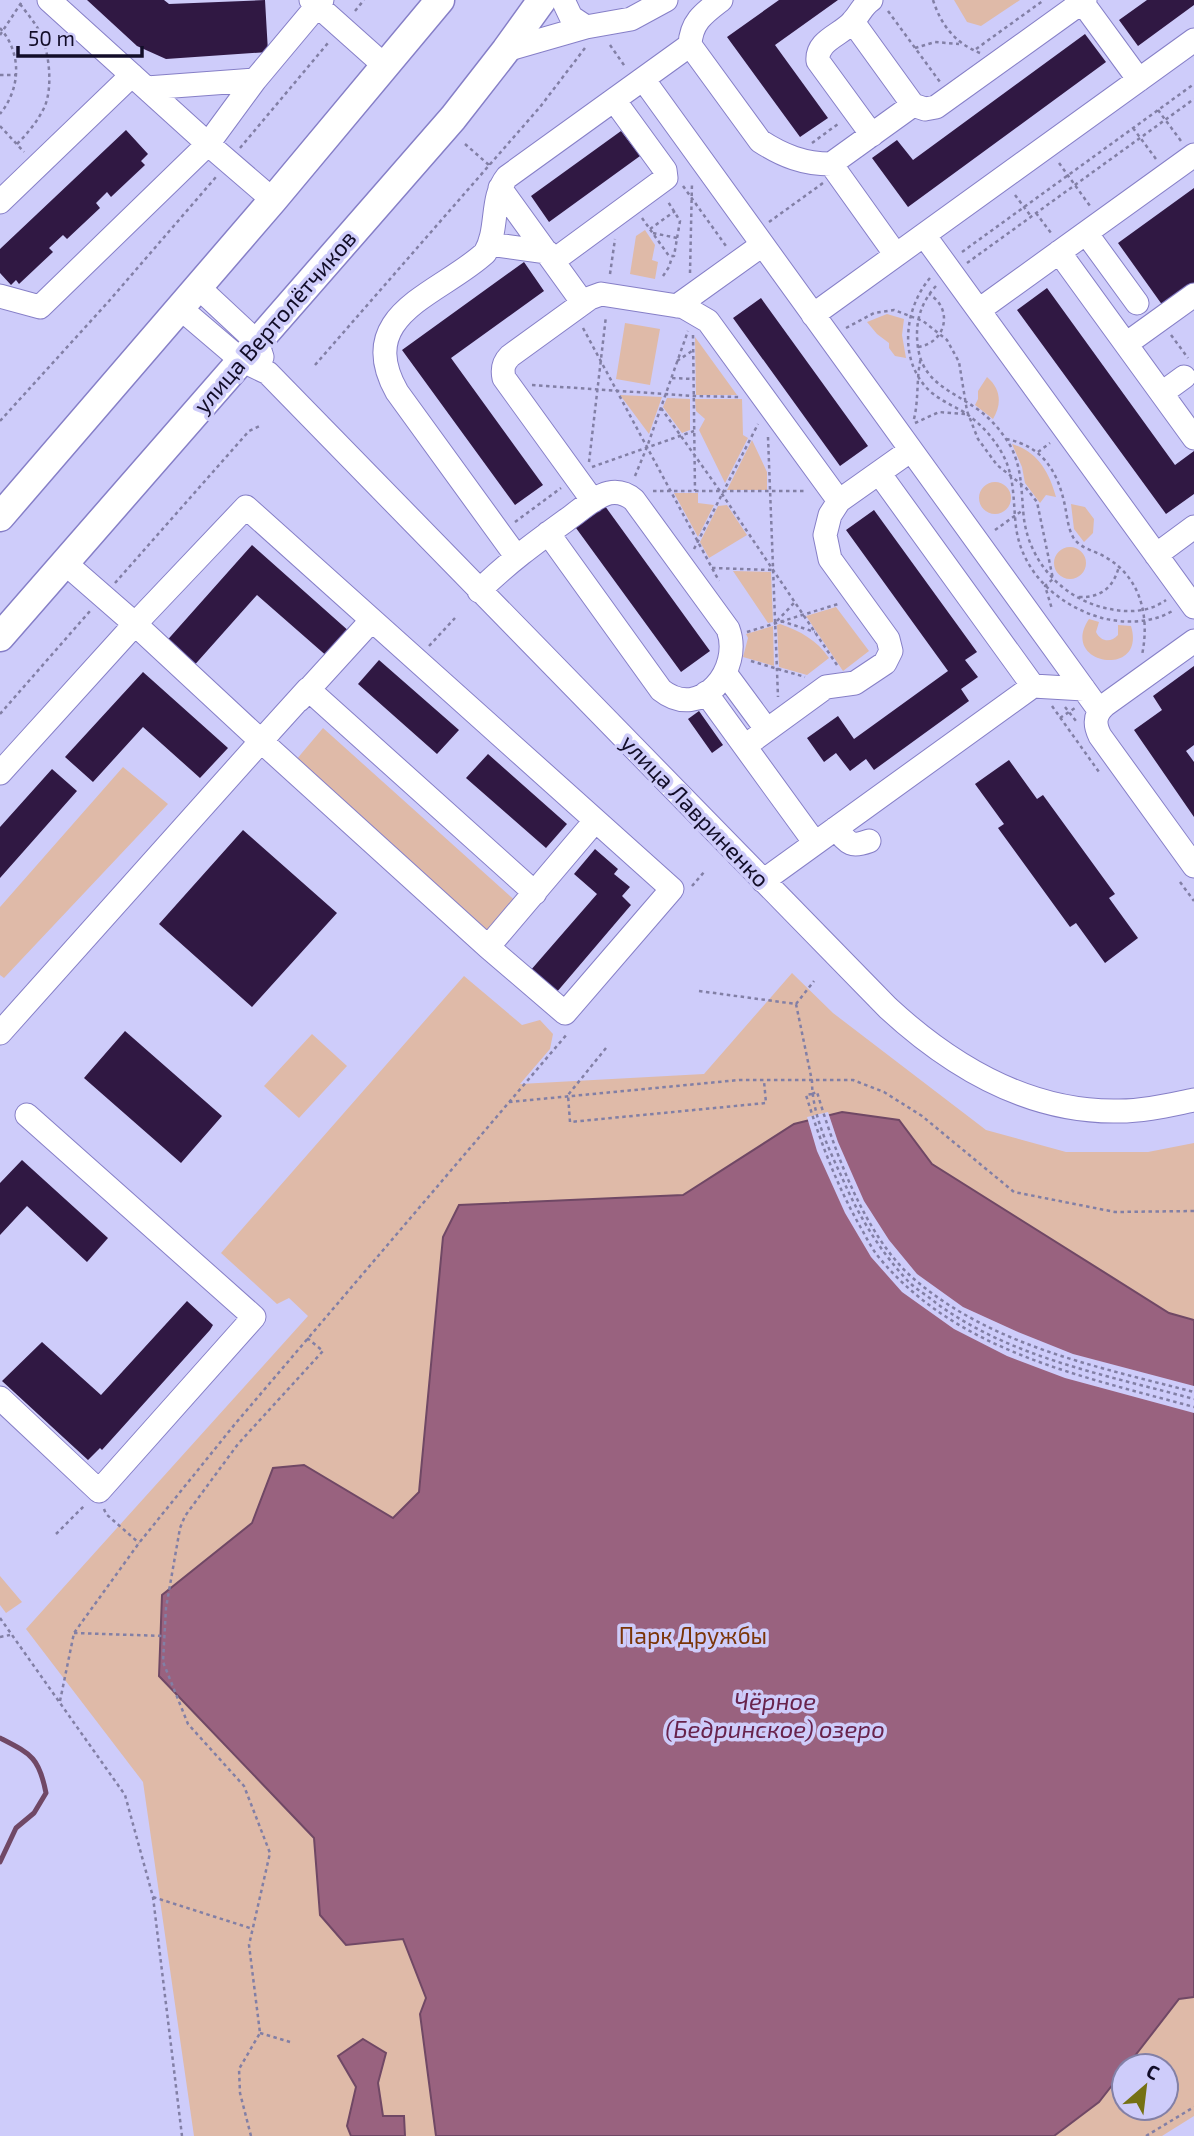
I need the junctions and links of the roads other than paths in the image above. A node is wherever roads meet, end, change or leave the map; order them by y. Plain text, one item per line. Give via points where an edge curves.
1 (49, 0) edge
2 (440, 0) edge
3 (542, 0) edge
4 (563, 0) edge
5 (666, 0) edge
6 (721, 0) edge
7 (1083, 1) edge
8 (317, 2) edge
9 (867, 7) edge
10 (586, 37) junction
11 (1194, 40) edge
12 (691, 45) junction
13 (506, 51) junction
14 (385, 66) junction
15 (255, 80) junction
16 (1139, 80) junction
17 (640, 81) junction
18 (140, 82) junction
19 (614, 100) junction
20 (913, 105) junction
21 (872, 135) junction
22 (208, 144) junction
23 (1193, 156) edge
24 (834, 169) junction
25 (500, 188) junction
26 (273, 201) junction
27 (0, 202) edge
28 (1094, 227) junction
29 (925, 235) junction
30 (758, 239) junction
31 (490, 244) junction
32 (1061, 251) junction
33 (896, 255) junction
34 (550, 256) junction
35 (198, 287) junction
36 (1194, 295) edge
37 (0, 296) edge
38 (1137, 303) dead end
39 (578, 306) junction
40 (180, 308) junction
41 (688, 308) junction
42 (979, 310) junction
43 (813, 315) junction
44 (1126, 344) junction
45 (249, 351) junction
46 (1184, 377) dead end
47 (1161, 393) junction
48 (1191, 426) edge
49 (911, 450) junction
50 (879, 473) junction
51 (836, 496) junction
52 (593, 501) junction
53 (0, 517) edge
54 (1194, 527) edge
55 (548, 533) junction
56 (1156, 555) junction
57 (516, 556) junction
58 (65, 563) junction
59 (479, 591) junction
60 (1194, 607) edge
61 (371, 621) junction
62 (135, 624) junction
63 (0, 637) edge
64 (1194, 641) edge
65 (729, 655) junction
66 (1033, 686) junction
67 (1084, 689) junction
68 (308, 690) junction
69 (706, 693) junction
70 (1099, 710) junction
71 (773, 726) junction
72 (261, 741) junction
73 (744, 746) junction
74 (0, 773) edge
75 (595, 821) junction
76 (836, 828) junction
77 (869, 841) dead end
78 (815, 843) junction
79 (1194, 866) edge
80 (763, 881) junction
81 (535, 893) junction
82 (488, 947) junction
83 (0, 1033) edge
84 (1194, 1100) edge
85 (27, 1115) dead end
86 (0, 1398) edge

1 - 18 street
2 - 14 main road
3 - 13 main road, улица Вертолётчиков
4 - 10 street
5 - 10 street
6 - 12 street via 695,22
7 - 16 street
7 - 20 street via 950,97 930,109
8 - 14 street
8 - 15 street
9 - 20 street
9 - 21 street via 822,46 817,57
10 - 13 street
11 - 16 street
12 - 17 street
12 - 24 street via 760,141 791,158
13 - 45 main road, улица Вертолётчиков
14 - 26 main road
15 - 18 street
15 - 22 street
16 - 29 street
17 - 19 street
17 - 30 street
18 - 22 street
18 - 27 street
19 - 25 street via 507,177
19 - 34 street via 665,170 661,181
20 - 21 street
21 - 24 street
22 - 26 street
22 - 37 street via 40,307
23 - 28 street
24 - 33 street
25 - 31 street
25 - 34 street
26 - 35 main road
28 - 32 street
28 - 38 street
29 - 33 street
29 - 42 street
30 - 41 street
30 - 43 street
31 - 34 street
31 - 57 street via 481,257 397,317 387,337 385,363 397,392
32 - 42 street
32 - 44 street
33 - 43 street
34 - 39 street
35 - 40 main road
35 - 45 street
36 - 44 street
39 - 41 street via 608,294
39 - 52 street via 507,359 503,372
40 - 45 street
40 - 53 main road
41 - 51 street via 708,321
42 - 56 street
43 - 49 street
44 - 47 street
45 - 58 main road, улица Вертолётчиков
45 - 59 street, улица Лавриненко
46 - 47 street
47 - 48 street
49 - 50 street
49 - 67 street
50 - 51 street
50 - 66 street
51 - 71 street via 827,524 830,559 888,639 891,651 885,663 862,680 826,687
52 - 55 street
52 - 65 street via 611,493 628,493 728,629
54 - 56 street
55 - 57 street
55 - 69 street via 662,690 682,700
56 - 60 street
57 - 59 street
58 - 62 street
58 - 63 main road, улица Вертолётчиков
59 - 80 street, улица Лавриненко
61 - 62 street via 246,507
61 - 68 street
61 - 75 street
62 - 72 street
62 - 74 street
64 - 70 street
65 - 69 street via 720,682
65 - 71 street
66 - 67 street
66 - 76 street via 1014,713
67 - 70 street
68 - 72 street
68 - 81 street
69 - 73 street
70 - 79 street via 1095,722 1100,736
71 - 73 street
72 - 82 street
72 - 83 street
73 - 78 street
75 - 81 street
75 - 82 street via 671,889 565,1013
76 - 77 street via 848,842 859,845
76 - 78 street
78 - 80 street
80 - 84 street, улица Лавриненко via 908,1027 995,1084 1042,1101 1098,1111 1158,1108
81 - 82 street
85 - 86 street via 254,1317 99,1491

